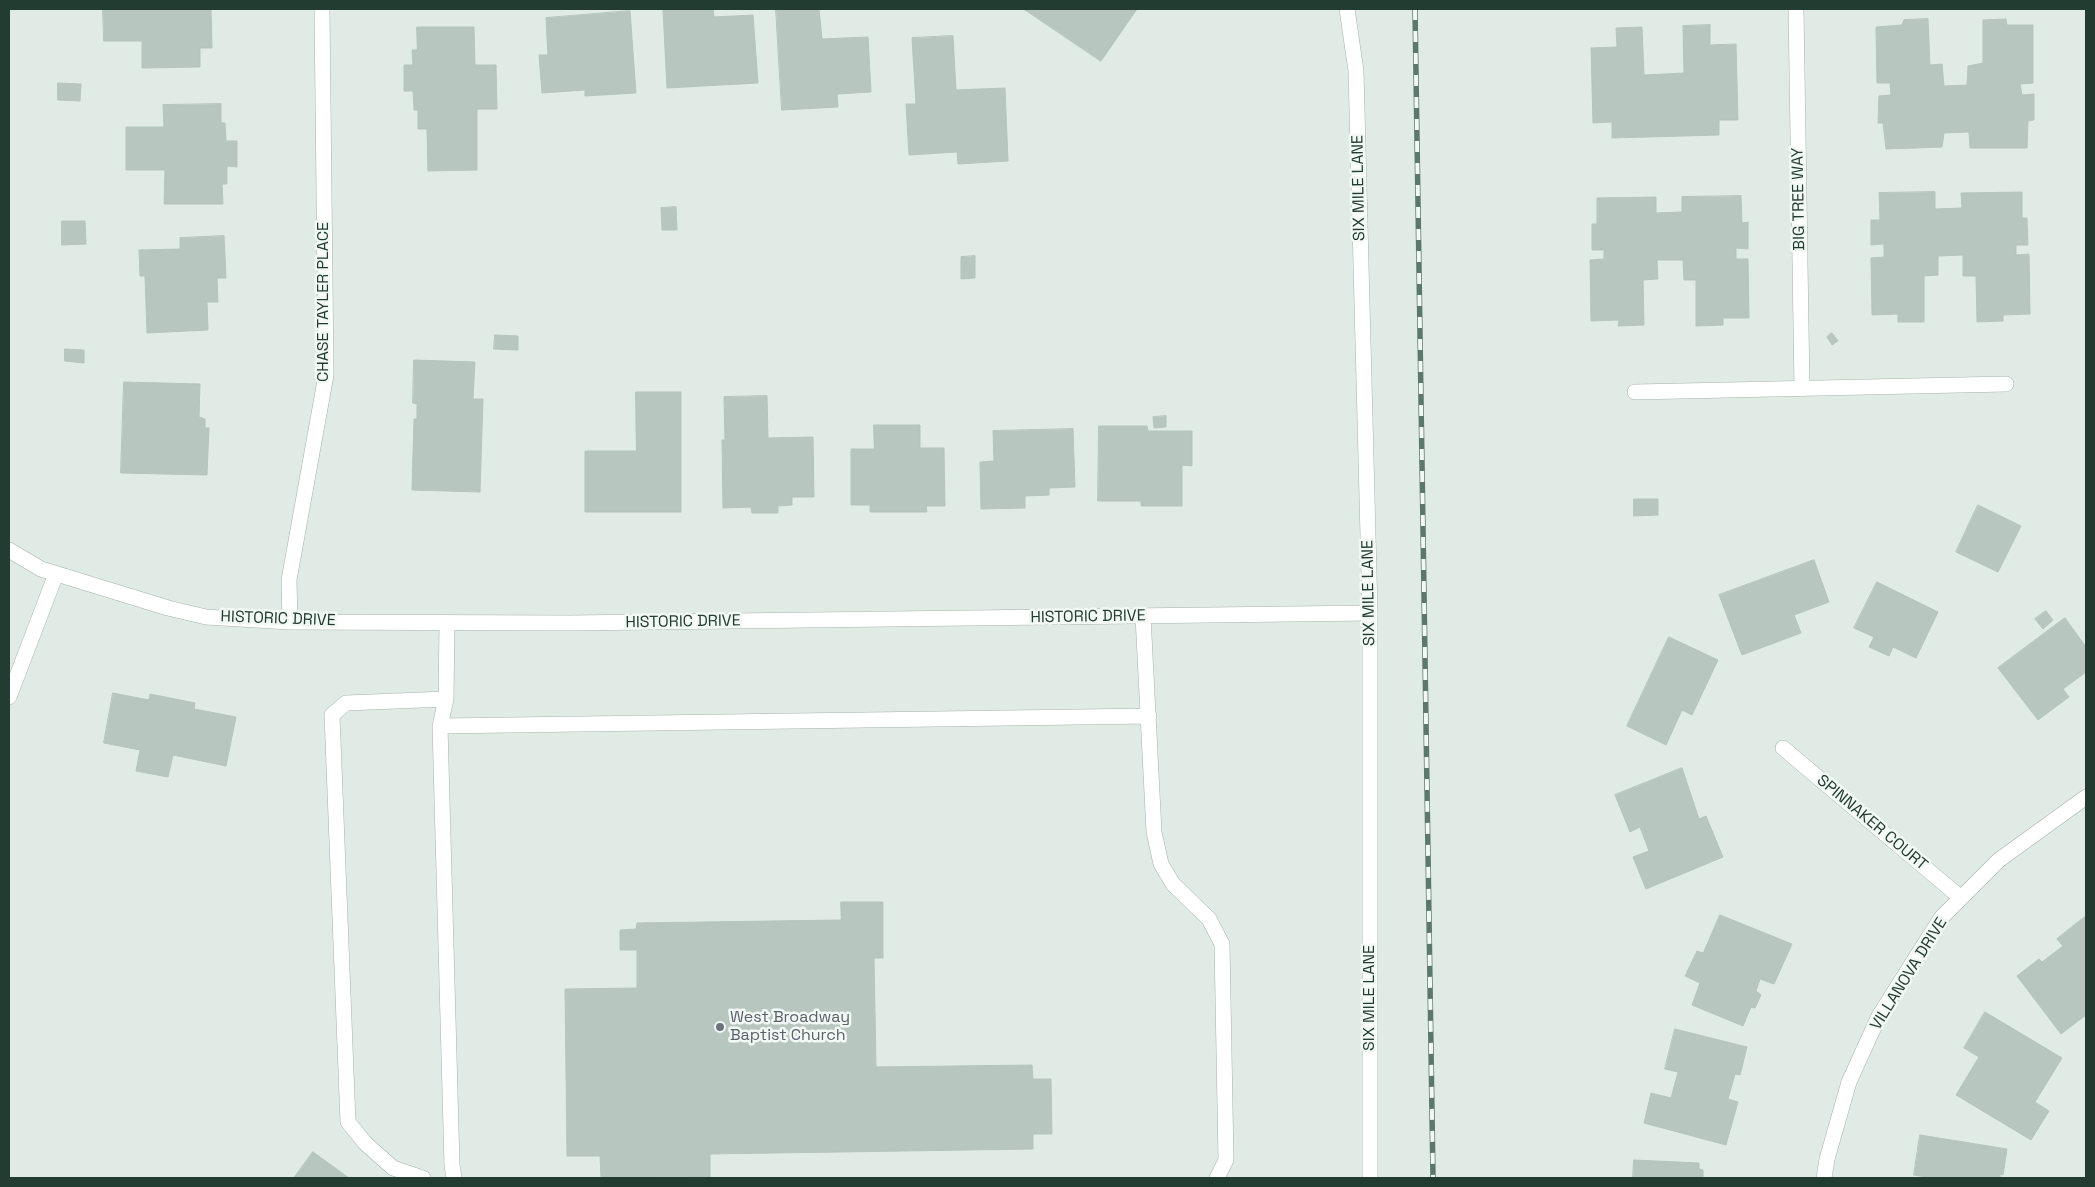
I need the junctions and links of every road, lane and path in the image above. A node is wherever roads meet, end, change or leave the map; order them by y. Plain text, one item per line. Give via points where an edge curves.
1 (322, 9) edge
2 (1347, 9) edge
3 (1796, 9) edge
4 (2006, 384) dead end
5 (1802, 389) junction
6 (1635, 392) dead end
7 (9, 550) edge
8 (56, 574) junction
9 (1370, 613) junction
10 (1143, 616) junction
11 (290, 622) junction
12 (447, 623) junction
13 (9, 697) edge
14 (446, 699) junction
15 (1148, 716) junction
16 (440, 726) junction
17 (1783, 748) dead end
18 (2086, 797) edge
19 (1961, 898) junction
20 (422, 1178) edge
21 (454, 1178) edge
22 (1217, 1178) edge
23 (1370, 1178) edge
24 (1824, 1178) edge

1 - 11 street, CHASE TAYLER PLACE via 326,375 289,580
2 - 9 street, SIX MILE LANE via 1356,71
3 - 5 street, BIG TREE WAY
4 - 5 street
5 - 6 street
7 - 8 street, HISTORIC DRIVE
8 - 11 street, HISTORIC DRIVE via 206,617
8 - 13 street
9 - 10 street, HISTORIC DRIVE
9 - 23 street, SIX MILE LANE
10 - 12 street, HISTORIC DRIVE
10 - 15 street
11 - 12 street, HISTORIC DRIVE
12 - 14 street
14 - 16 street
14 - 20 street via 346,703 332,715 348,1122 393,1168
15 - 16 street
15 - 22 street via 1154,832 1161,864 1173,884 1210,919 1222,944 1226,1160
16 - 21 street
17 - 19 street, SPINNAKER COURT
18 - 19 street, VILLANOVA DRIVE via 1999,860
19 - 24 street, VILLANOVA DRIVE via 1941,918 1879,1016 1849,1082

